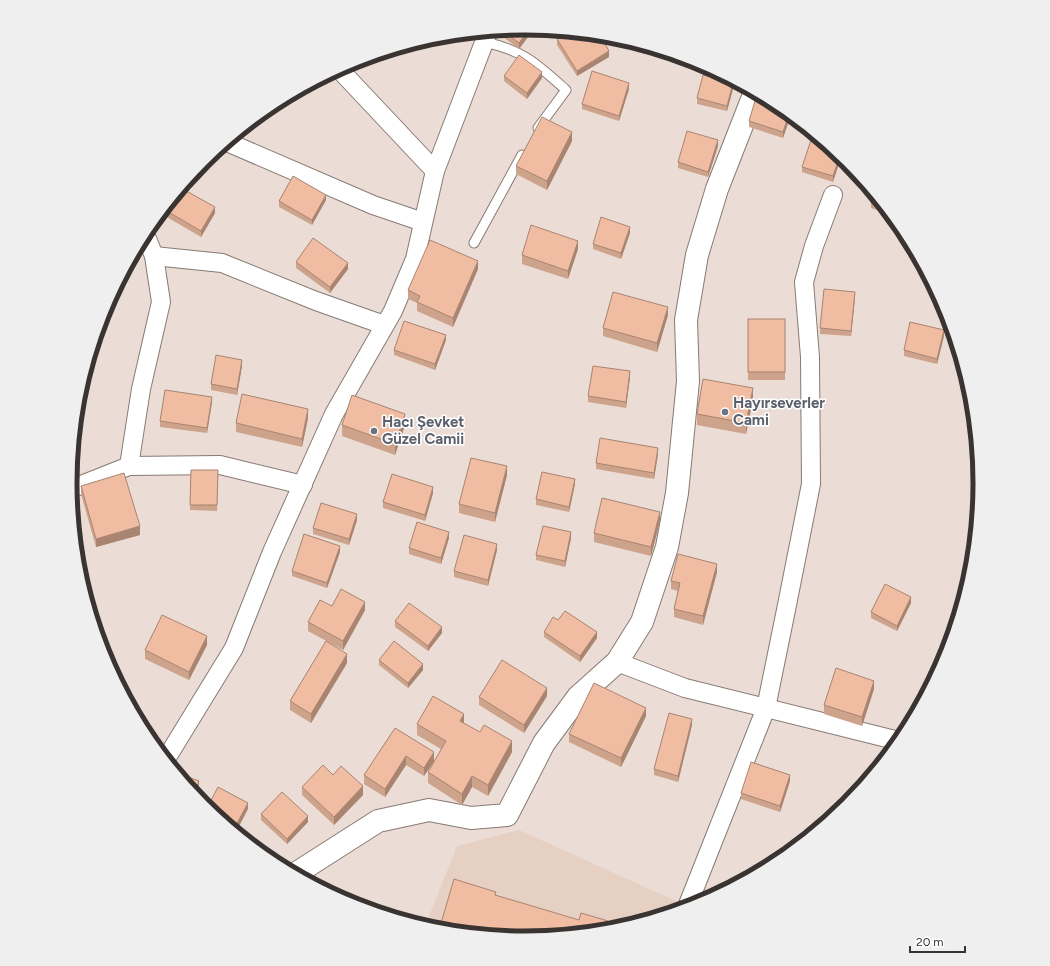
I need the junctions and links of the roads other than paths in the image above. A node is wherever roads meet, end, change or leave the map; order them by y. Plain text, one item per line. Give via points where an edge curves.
1 (486, 37) edge
2 (343, 74) edge
3 (752, 97) edge
4 (534, 134) edge
5 (232, 144) edge
6 (527, 147) edge
7 (435, 171) junction
8 (833, 195) dead end
9 (423, 222) junction
10 (148, 242) edge
11 (474, 243) dead end
12 (154, 256) junction
13 (384, 325) junction
14 (129, 466) junction
15 (302, 485) junction
16 (77, 487) edge
17 (617, 662) junction
18 (766, 708) junction
19 (892, 739) edge
20 (169, 754) edge
21 (300, 871) edge
22 (690, 899) edge

1 - 4 lane via 533,61 566,90
1 - 7 street
2 - 7 street
3 - 17 street via 717,189 697,255 686,320 688,381 677,493 667,547 642,622
5 - 9 street via 373,205
6 - 11 lane
7 - 9 street
8 - 18 street via 804,282 810,357 811,484
9 - 13 street via 415,260 393,311
10 - 12 street
12 - 13 street via 222,263
12 - 14 street via 161,302 141,389
13 - 15 street via 334,414
14 - 15 street via 220,465
14 - 16 street
15 - 20 street via 234,648
17 - 18 street via 685,688
17 - 21 street via 578,697 544,742 507,815 471,818 429,810 378,821
18 - 19 street
18 - 22 street

